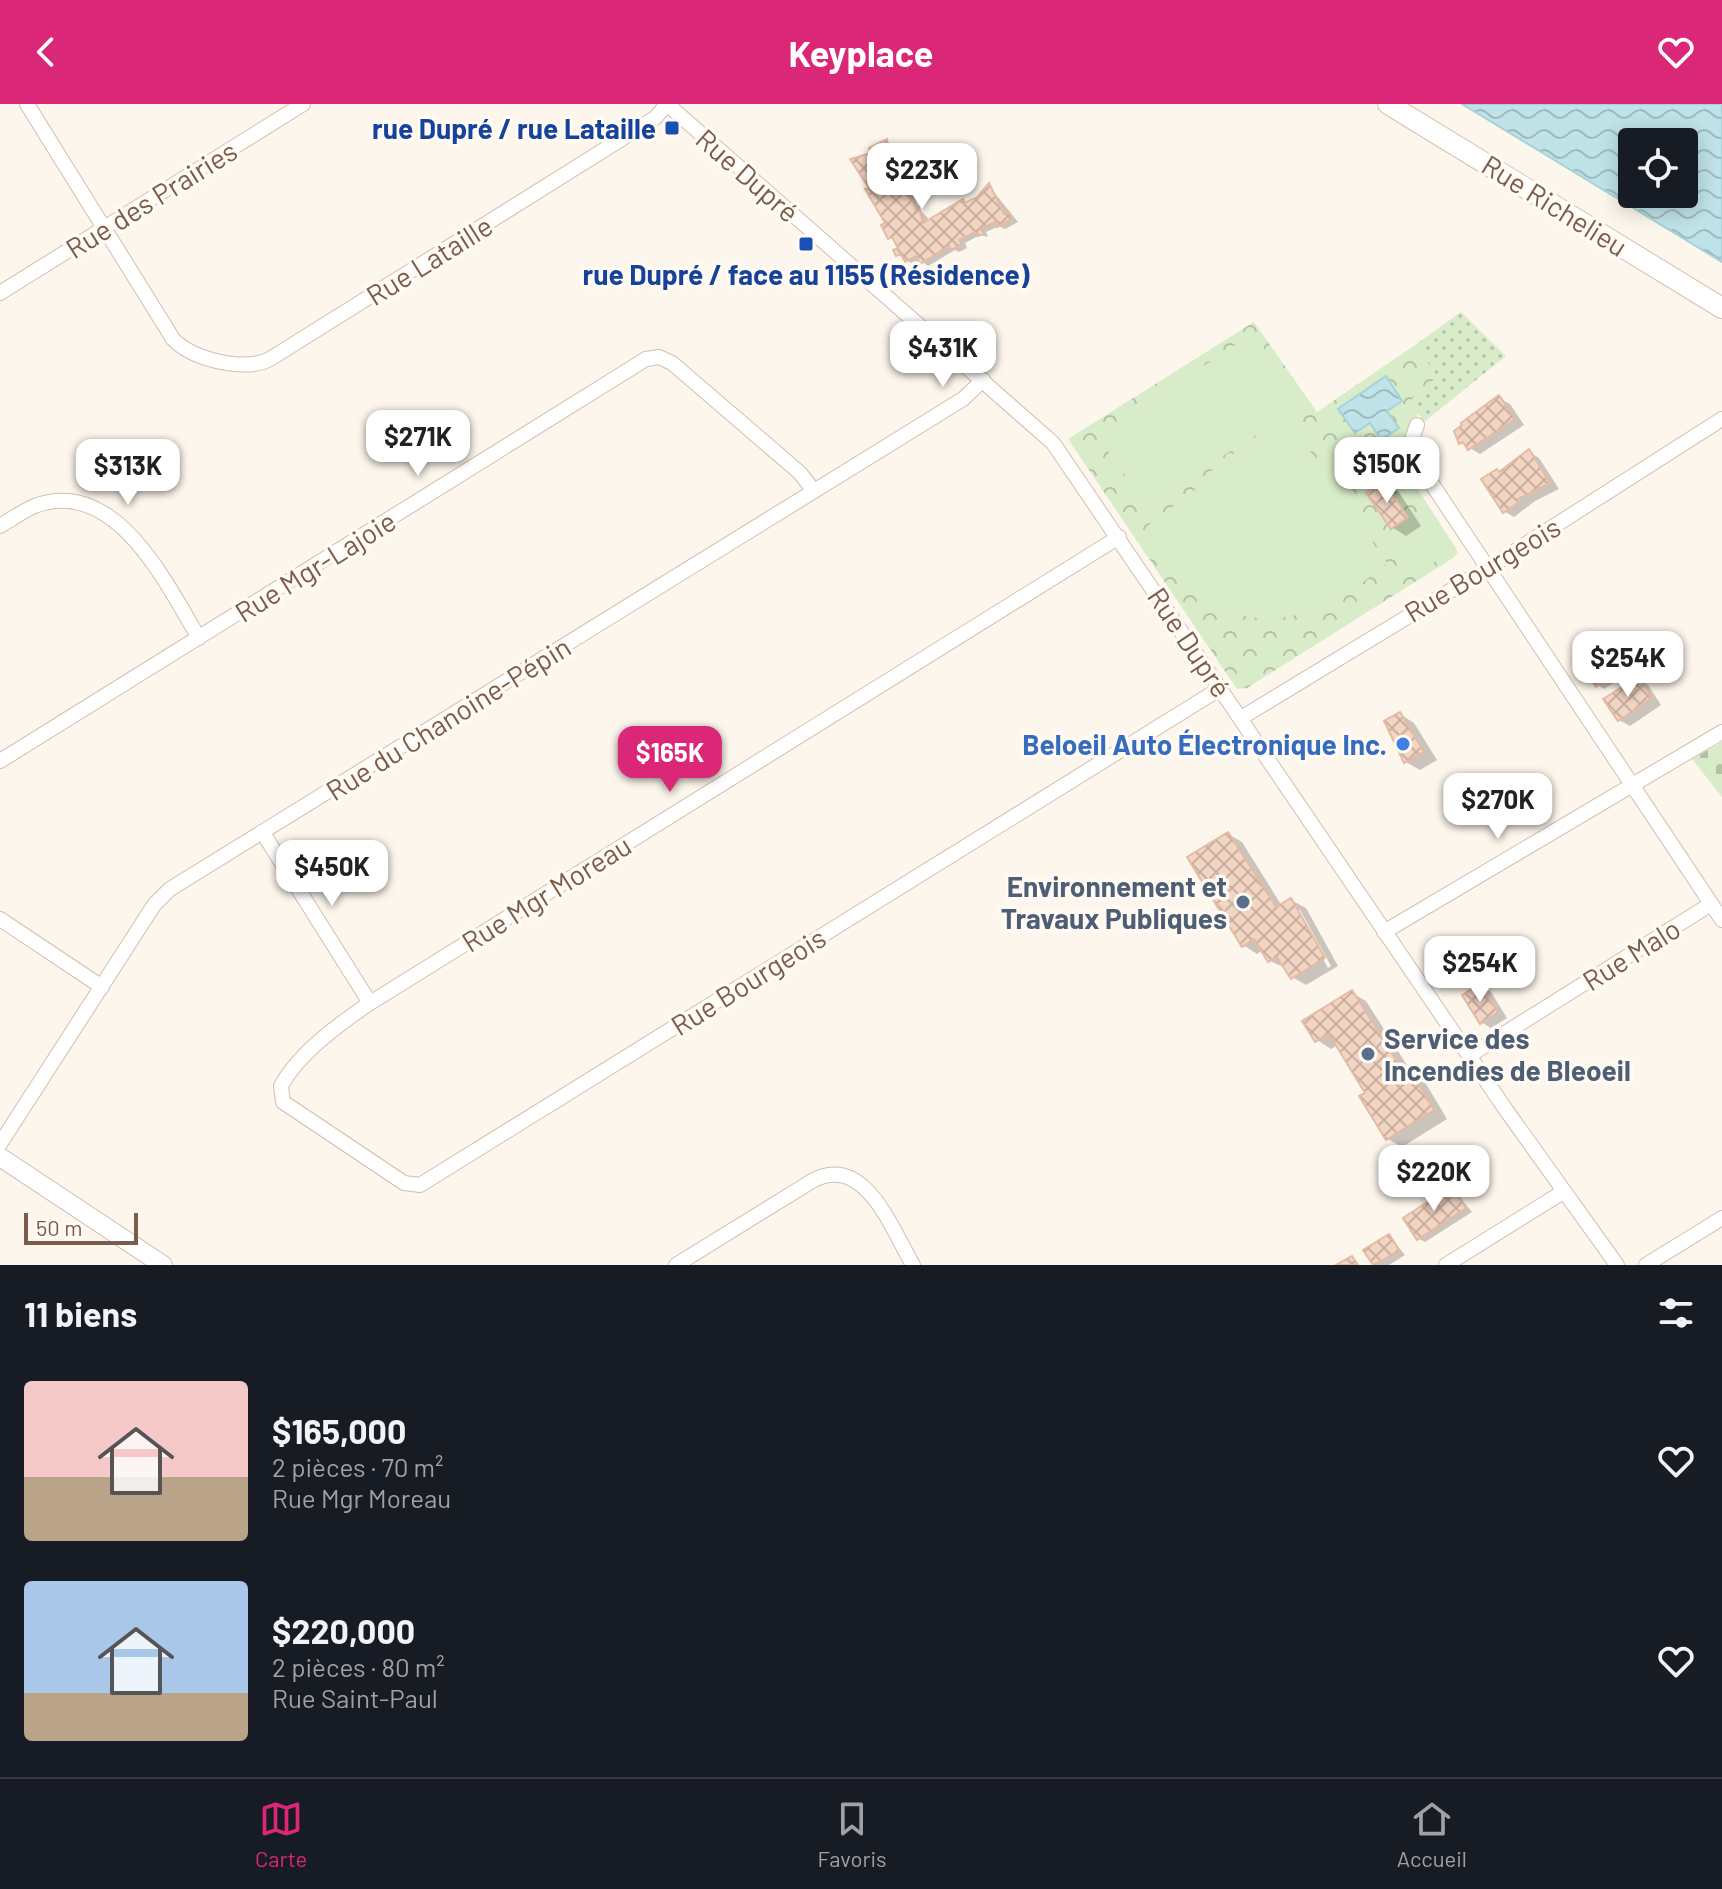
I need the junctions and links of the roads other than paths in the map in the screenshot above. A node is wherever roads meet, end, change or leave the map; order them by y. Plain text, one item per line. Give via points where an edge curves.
1 (27, 104) edge
2 (303, 104) edge
3 (667, 104) edge
4 (1388, 104) edge
5 (105, 228) junction
6 (0, 293) edge
7 (1722, 308) edge
8 (983, 380) junction
9 (1722, 419) edge
10 (1417, 425) dead end
11 (814, 491) junction
12 (0, 526) edge
13 (1119, 537) junction
14 (1488, 568) junction
15 (199, 638) junction
16 (1221, 688) junction
17 (1241, 718) junction
18 (1722, 732) edge
19 (0, 761) edge
20 (1632, 783) junction
21 (263, 833) junction
22 (1711, 904) junction
23 (0, 919) edge
24 (1722, 920) edge
25 (1384, 932) junction
26 (102, 987) junction
27 (370, 1003) junction
28 (1470, 1055) junction
29 (281, 1094) joint
30 (0, 1144) edge
31 (0, 1157) edge
32 (1563, 1192) junction
33 (1722, 1218) edge
34 (163, 1265) edge
35 (676, 1265) edge
36 (913, 1265) edge
37 (1446, 1265) edge
38 (1617, 1265) edge
39 (1646, 1265) edge

1 - 5 street
2 - 5 street, Rue des Prairies
3 - 5 street, Rue Lataille via 655,118 266,361 240,364 192,353 177,344
3 - 8 street, Rue Dupré
4 - 7 main road, Rue Richelieu
5 - 6 street, Rue des Prairies
8 - 11 street, Rue du Chanoine-Pépin via 963,399
8 - 13 street, Rue Dupré via 1053,443
9 - 14 street, Rue Bourgeois
10 - 14 street via 1412,454
11 - 15 street, Rue Mgr-Lajoie via 672,363 650,357
11 - 21 street, Rue du Chanoine-Pépin
12 - 15 street via 52,502 74,503 112,519 139,543
13 - 16 street, Rue Dupré
13 - 27 street, Rue Mgr Moreau
14 - 17 street, Rue Bourgeois
14 - 20 street
15 - 19 street, Rue Mgr-Lajoie
16 - 17 street, Rue Dupré
16 - 29 street, Rue Bourgeois via 420,1185 408,1185 356,1152 289,1107
17 - 25 street, Rue Dupré
18 - 20 street
20 - 22 street
20 - 25 street
21 - 26 street, Rue du Chanoine-Pépin via 159,899
21 - 27 street
22 - 24 street
22 - 28 street, Rue Malo
23 - 26 street
25 - 28 street, Rue Dupré
26 - 30 street, Rue du Chanoine-Pépin
27 - 29 street, Rue Mgr Moreau via 308,1055 283,1083
28 - 32 street, Rue Dupré
31 - 34 street
32 - 37 street
32 - 38 street, Rue Dupré
33 - 39 street
35 - 36 street via 812,1181 836,1174 854,1178 868,1189

